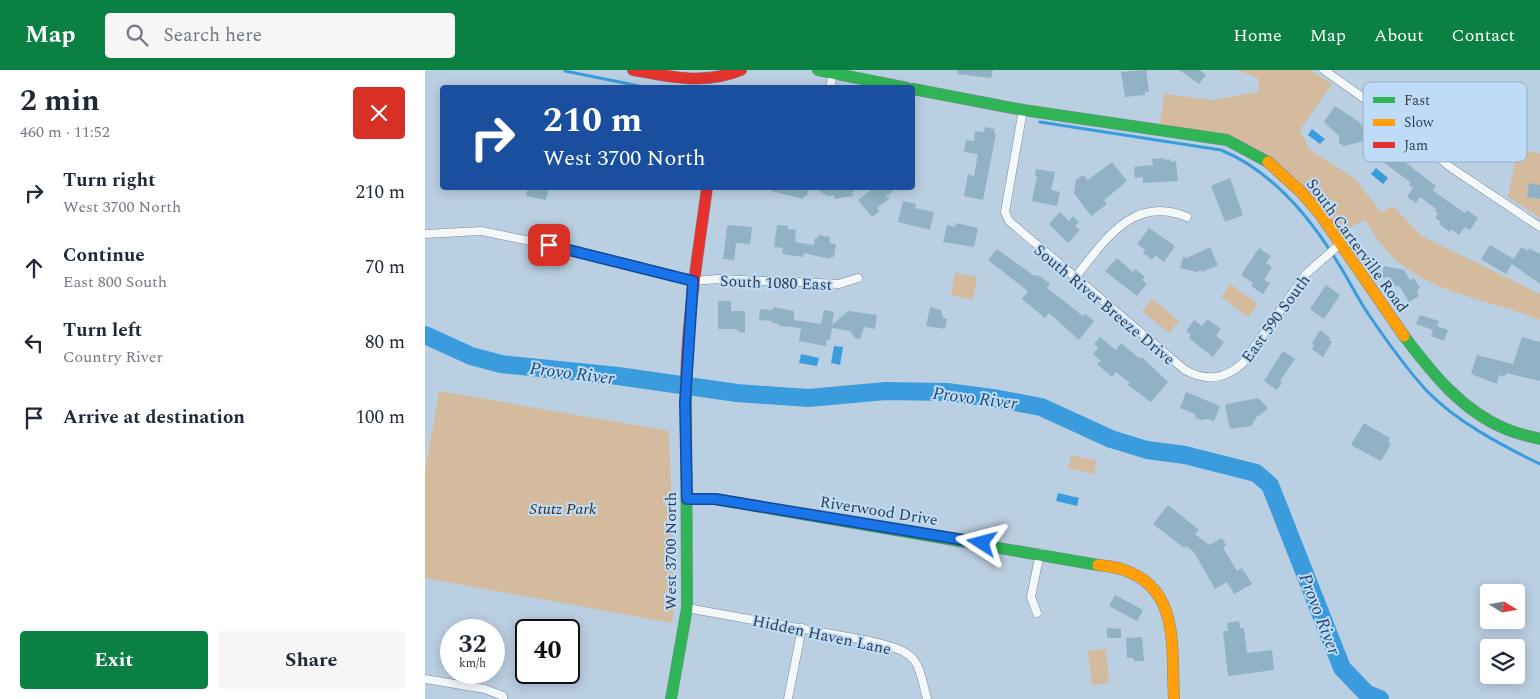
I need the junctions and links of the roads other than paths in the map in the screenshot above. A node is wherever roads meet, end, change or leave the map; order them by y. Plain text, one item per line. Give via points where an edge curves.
1 (633, 70) edge
2 (741, 70) edge
3 (818, 70) edge
4 (1325, 70) edge
5 (833, 72) junction
6 (725, 79) edge
7 (831, 85) edge
8 (893, 85) edge
9 (915, 89) edge
10 (1363, 97) edge
11 (1023, 110) junction
12 (1444, 162) edge
13 (707, 190) edge
14 (1187, 217) dead end
15 (1540, 227) edge
16 (425, 234) edge
17 (1341, 244) junction
18 (858, 278) dead end
19 (1074, 279) junction
20 (693, 281) junction
21 (1203, 378) joint
22 (1540, 439) edge
23 (687, 499) junction
24 (1040, 553) junction
25 (687, 608) junction
26 (1037, 613) dead end
27 (802, 628) junction
28 (425, 679) edge
29 (503, 698) edge
30 (671, 699) edge
31 (788, 699) edge
32 (927, 699) edge
33 (1174, 699) edge

1 - 6 street via 684,79
2 - 6 street
3 - 5 street
4 - 10 street
5 - 7 street
5 - 8 street
9 - 11 street, South Carterville Road
11 - 17 street, South Carterville Road via 1227,140 1271,164 1287,177
11 - 19 street, South River Breeze Drive via 1005,212 1010,224
12 - 15 street
13 - 20 street, West 3700 North
14 - 19 street via 1159,211 1133,217 1115,230
16 - 20 street via 481,231
17 - 21 street, East 590 South via 1306,274 1243,363 1226,375
17 - 22 street, South Carterville Road via 1405,337 1447,389 1506,430
18 - 20 street, South 1080 East via 839,284 718,278
19 - 21 street, South River Breeze Drive via 1185,370
20 - 23 street, West 3700 North via 686,359
23 - 24 street, Riverwood Drive via 715,499
23 - 25 street, West 3700 North
24 - 26 street via 1031,597
24 - 33 street, Riverwood Drive via 1125,570 1153,587 1168,613
25 - 27 street, Hidden Haven Lane
25 - 30 street, West 3700 North
27 - 31 street
27 - 32 street, Hidden Haven Lane via 870,640 907,654 917,664
28 - 29 street via 485,689

